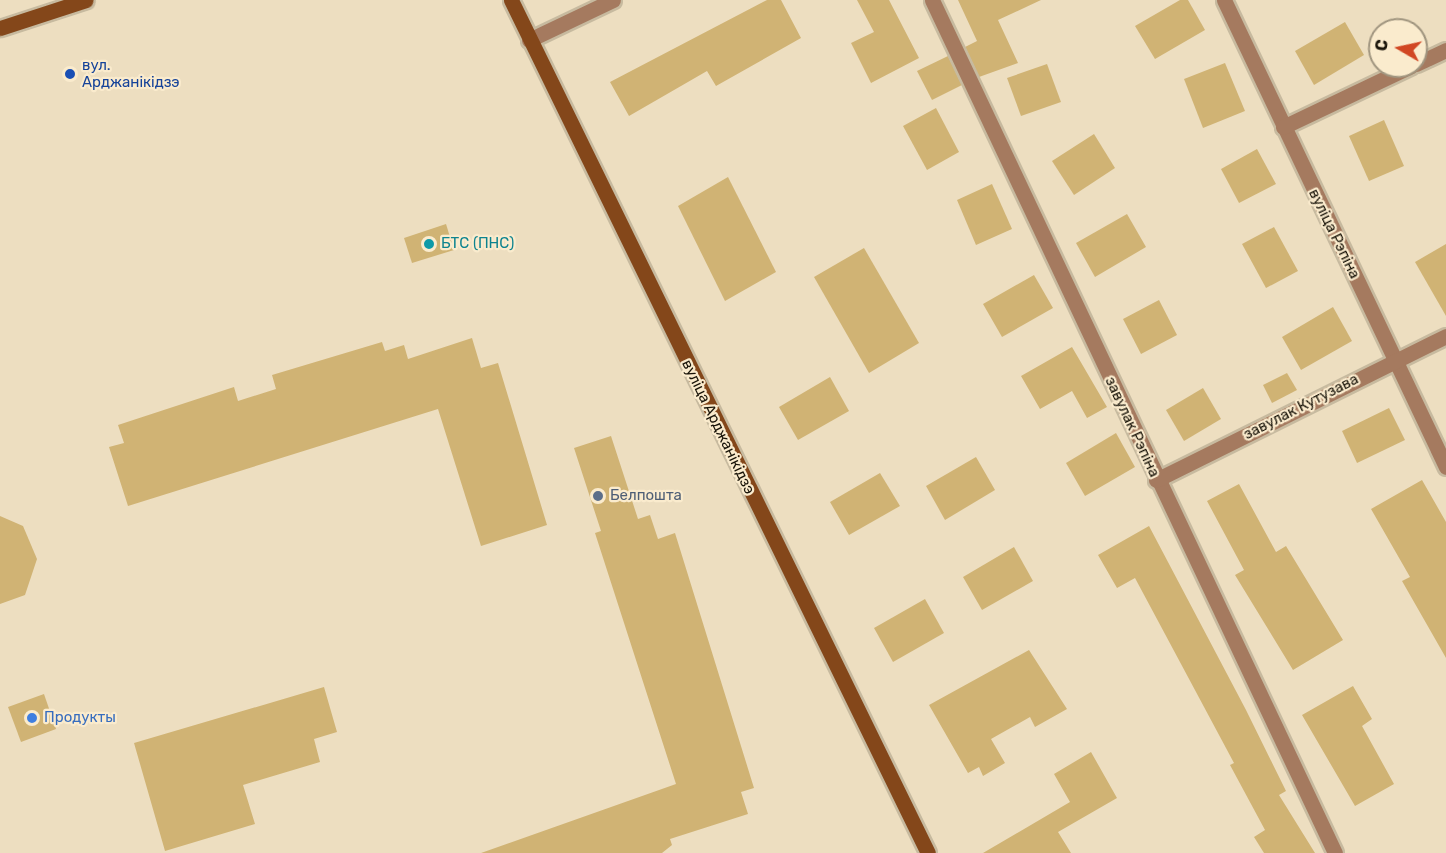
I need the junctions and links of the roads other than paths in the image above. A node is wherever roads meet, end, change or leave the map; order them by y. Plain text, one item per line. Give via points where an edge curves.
1 (86, 0) edge
2 (511, 0) edge
3 (613, 0) edge
4 (932, 0) edge
5 (1224, 0) edge
6 (0, 28) edge
7 (529, 40) junction
8 (1446, 50) edge
9 (1428, 58) edge
10 (1386, 78) edge
11 (1282, 127) junction
12 (1446, 336) edge
13 (1394, 360) junction
14 (1446, 466) edge
15 (1156, 480) junction
16 (928, 853) edge
17 (1335, 853) edge

1 - 6 main road
2 - 7 main road, вуліца Арджанікідзэ
3 - 7 street
4 - 15 street, завулак Рэпіна
5 - 11 street, вуліца Рэпіна
7 - 16 main road, вуліца Арджанікідзэ
8 - 9 street
10 - 11 street
11 - 13 street, вуліца Рэпіна
12 - 13 street, завулак Кутузава
13 - 14 street, вуліца Рэпіна
13 - 15 street, завулак Кутузава
15 - 17 street, завулак Рэпіна

